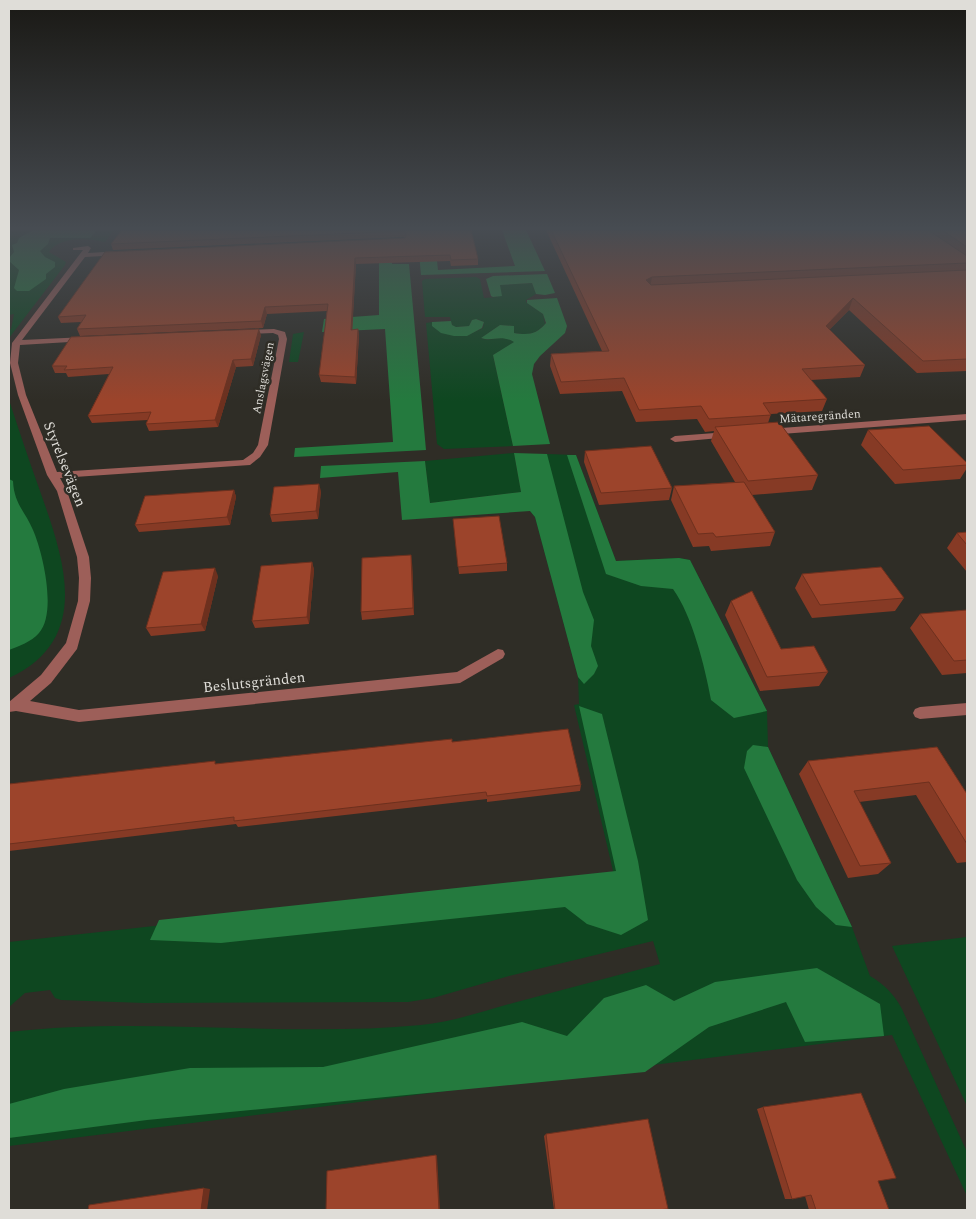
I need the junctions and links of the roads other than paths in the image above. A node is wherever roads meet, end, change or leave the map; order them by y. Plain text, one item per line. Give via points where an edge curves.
1 (55, 287) edge
2 (237, 332) edge
3 (92, 339) edge
4 (16, 343) junction
5 (967, 417) edge
6 (753, 433) edge
7 (734, 435) edge
8 (675, 439) dead end
9 (52, 475) junction
10 (498, 654) dead end
11 (13, 706) edge
12 (967, 709) edge
13 (920, 713) dead end

1 - 4 street
2 - 9 street, Anslagsvägen via 274,331 282,334 283,339 263,445 257,455 246,462
3 - 4 street
4 - 9 street, Styrelsevägen via 14,363 20,387
5 - 6 street, Mätaregränden
7 - 8 street
9 - 11 street, Styrelsevägen via 62,491 83,557 84,601 72,645 64,658 46,679
10 - 11 street, Beslutsgränden via 460,677 79,716
12 - 13 street

